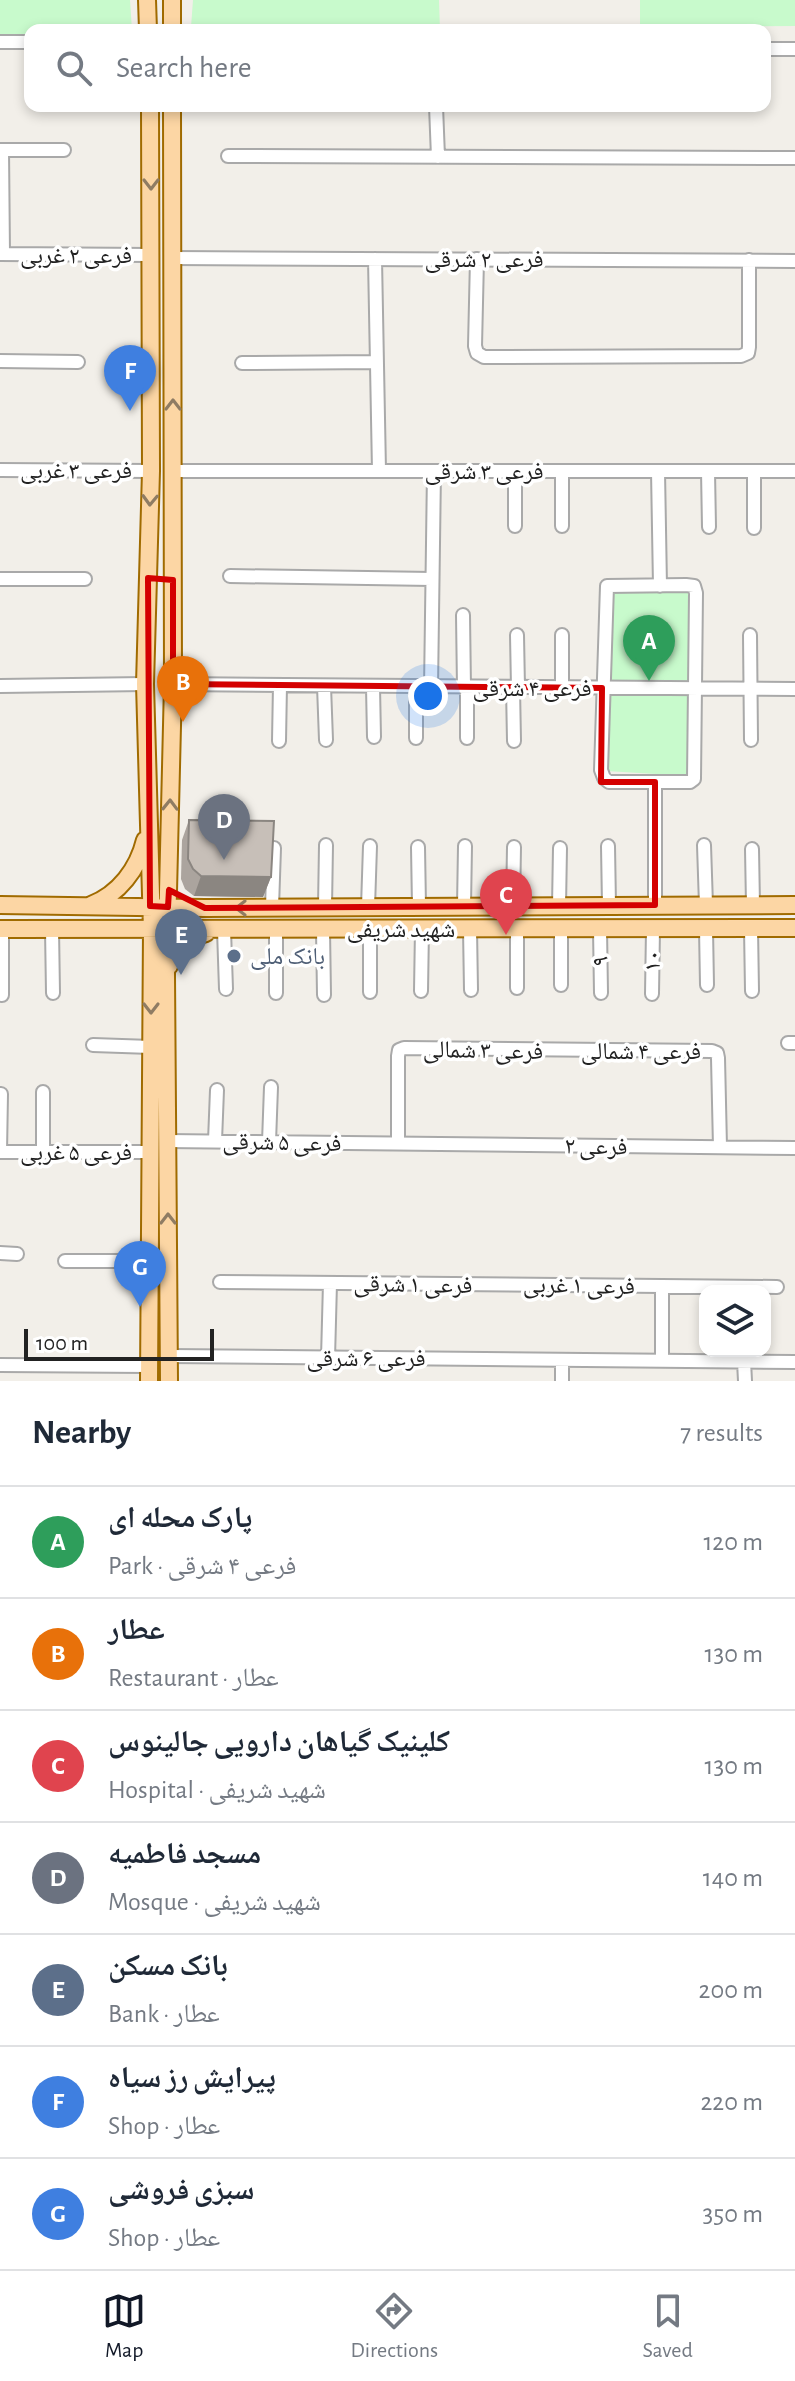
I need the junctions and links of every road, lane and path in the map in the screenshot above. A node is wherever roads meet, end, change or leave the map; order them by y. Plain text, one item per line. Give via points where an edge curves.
1 (147, 0) edge
2 (172, 0) edge
3 (148, 24) edge
4 (172, 24) edge
5 (0, 42) edge
6 (24, 42) edge
7 (771, 49) edge
8 (795, 49) edge
9 (150, 112) edge
10 (172, 112) edge
11 (436, 112) edge
12 (1, 150) edge
13 (64, 150) dead end
14 (228, 156) dead end
15 (438, 157) junction
16 (795, 158) edge
17 (2, 254) edge
18 (151, 255) junction
19 (172, 258) junction
20 (375, 259) junction
21 (477, 259) junction
22 (749, 260) junction
23 (795, 261) edge
24 (0, 361) edge
25 (78, 362) dead end
26 (376, 362) junction
27 (242, 363) dead end
28 (0, 470) edge
29 (151, 471) junction
30 (173, 471) junction
31 (379, 471) junction
32 (434, 471) junction
33 (515, 471) junction
34 (562, 471) junction
35 (658, 471) junction
36 (708, 471) junction
37 (754, 471) junction
38 (795, 471) edge
39 (515, 526) dead end
40 (562, 526) dead end
41 (709, 527) dead end
42 (754, 528) dead end
43 (230, 576) dead end
44 (148, 578) junction
45 (0, 579) edge
46 (85, 579) dead end
47 (432, 579) junction
48 (173, 580) junction
49 (660, 586) junction
50 (463, 615) dead end
51 (517, 635) dead end
52 (562, 635) dead end
53 (750, 635) dead end
54 (145, 684) junction
55 (173, 684) junction
56 (280, 685) junction
57 (0, 686) edge
58 (324, 686) junction
59 (373, 687) junction
60 (416, 687) junction
61 (431, 688) junction
62 (465, 688) junction
63 (516, 688) junction
64 (562, 688) junction
65 (602, 688) junction
66 (695, 688) junction
67 (751, 689) junction
68 (795, 689) edge
69 (374, 737) dead end
70 (416, 738) dead end
71 (467, 738) dead end
72 (326, 740) dead end
73 (751, 740) dead end
74 (279, 741) dead end
75 (514, 741) dead end
76 (655, 782) junction
77 (150, 786) junction
78 (326, 845) dead end
79 (704, 845) dead end
80 (370, 846) dead end
81 (465, 846) dead end
82 (608, 846) dead end
83 (418, 847) dead end
84 (514, 847) dead end
85 (274, 848) edge
86 (560, 848) dead end
87 (752, 849) dead end
88 (169, 883) junction
89 (795, 895) edge
90 (0, 905) edge
91 (609, 905) junction
92 (655, 905) junction
93 (687, 905) junction
94 (706, 905) junction
95 (753, 905) junction
96 (795, 905) edge
97 (39, 906) junction
98 (150, 906) junction
99 (419, 906) junction
100 (464, 906) junction
101 (513, 906) junction
102 (559, 906) junction
103 (86, 907) junction
104 (168, 907) junction
105 (272, 907) junction
106 (325, 907) junction
107 (368, 907) junction
108 (205, 908) junction
109 (686, 928) junction
110 (751, 928) junction
111 (795, 928) edge
112 (1, 929) edge
113 (46, 929) junction
114 (160, 929) junction
115 (370, 929) junction
116 (422, 929) junction
117 (470, 929) junction
118 (517, 929) junction
119 (561, 929) junction
120 (600, 929) junction
121 (653, 929) junction
122 (706, 929) junction
123 (113, 930) junction
124 (219, 930) junction
125 (276, 930) junction
126 (323, 930) junction
127 (159, 976) junction
128 (561, 985) dead end
129 (707, 985) dead end
130 (517, 988) dead end
131 (226, 989) dead end
132 (471, 990) dead end
133 (421, 991) dead end
134 (752, 991) dead end
135 (370, 992) dead end
136 (53, 993) dead end
137 (276, 993) dead end
138 (601, 993) dead end
139 (652, 994) dead end
140 (2, 995) edge
141 (324, 995) dead end
142 (93, 1045) dead end
143 (151, 1047) junction
144 (566, 1051) joint
145 (271, 1087) dead end
146 (217, 1090) dead end
147 (43, 1092) dead end
148 (1, 1094) edge
149 (167, 1141) junction
150 (215, 1141) junction
151 (269, 1142) junction
152 (398, 1144) junction
153 (720, 1147) junction
154 (795, 1148) edge
155 (0, 1152) edge
156 (43, 1152) junction
157 (151, 1152) junction
158 (0, 1253) edge
159 (17, 1254) dead end
160 (65, 1261) dead end
161 (150, 1261) junction
162 (168, 1261) junction
163 (220, 1282) dead end
164 (330, 1283) junction
165 (496, 1285) joint
166 (662, 1286) junction
167 (777, 1287) dead end
168 (169, 1356) junction
169 (328, 1358) junction
170 (562, 1360) junction
171 (662, 1361) junction
172 (744, 1361) junction
173 (795, 1362) edge
174 (0, 1365) edge
175 (149, 1374) edge
176 (169, 1381) edge
177 (562, 1381) edge
178 (745, 1381) edge

1 - 3 main road
2 - 4 main road
5 - 6 street
7 - 8 street
9 -> 18 main road
10 - 19 main road
11 - 15 street
12 - 13 street
12 - 17 street
14 - 15 street
15 - 16 street
17 - 18 street, فرعی ۲ غربی
18 - 29 main road
19 - 20 street, فرعی ۲ شرقی
30 -> 19 main road
20 - 21 street, فرعی ۲ شرقی
20 - 26 street
21 - 22 street, فرعی ۲ شرقی
21 - 22 street via 475,346 484,357 741,356 749,347
22 - 23 street, فرعی ۲ شرقی
24 - 25 street
26 - 27 street
26 - 31 street
28 - 29 street, فرعی ۳ غربی
29 -> 44 main road
30 - 31 street, فرعی ۳ شرقی
30 - 48 main road
31 - 32 street, فرعی ۳ شرقی
32 - 33 street, فرعی ۳ شرقی
32 - 47 street
33 - 34 street, فرعی ۳ شرقی
33 - 39 street
34 - 35 street, فرعی ۳ شرقی
34 - 40 street
35 - 36 street, فرعی ۳ شرقی
35 - 49 street
36 - 37 street, فرعی ۳ شرقی
36 - 41 street
37 - 38 street, فرعی ۳ شرقی
37 - 42 street
43 - 47 street
44 - 48 main road
44 - 54 main road
45 - 46 street
47 - 61 street
48 - 55 main road
49 - 65 street via 607,586
49 - 66 street via 694,586
50 - 62 street
51 - 63 street
52 - 64 street
53 - 67 street
54 - 57 street
54 - 77 main road
55 - 56 street, فرعی ۴ شرقی
88 -> 55 main road
56 - 58 street, فرعی ۴ شرقی
56 - 74 street
58 - 59 street, فرعی ۴ شرقی
58 - 72 street
59 - 60 street, فرعی ۴ شرقی
59 - 69 street
60 - 61 street, فرعی ۴ شرقی
60 - 70 street
61 - 62 street, فرعی ۴ شرقی
62 - 63 street, فرعی ۴ شرقی
62 - 71 street
63 - 64 street, فرعی ۴ شرقی
63 - 75 street
64 - 65 street, فرعی ۴ شرقی
65 - 66 street, فرعی ۴ شرقی
65 - 76 street via 604,778
66 - 67 street, فرعی ۴ شرقی
66 - 76 street via 694,779
67 - 68 street, فرعی ۴ شرقی
67 - 73 street
76 - 92 street
77 - 98 main road
77 - 103 main road via 142,855 124,882
78 - 106 street
79 - 94 street
80 - 107 street
81 - 100 street
82 - 91 street
83 - 99 street
84 - 101 street
85 - 105 street
86 - 102 street
87 - 95 street
88 - 104 main road
88 - 108 main road
89 - 96 street
90 - 97 main road, شهید شریفی
91 - 92 main road, شهید شریفی
91 - 102 main road, شهید شریفی
92 - 93 main road, شهید شریفی
93 - 94 main road, شهید شریفی
93 - 109 main road
94 - 95 main road, شهید شریفی
95 - 96 main road, شهید شریفی
97 - 103 main road, شهید شریفی
97 - 113 main road
98 - 103 main road, شهید شریفی
98 - 104 main road, شهید شریفی
98 - 114 main road
99 - 100 main road, شهید شریفی
99 - 107 main road, شهید شریفی
100 - 101 main road, شهید شریفی
101 - 102 main road, شهید شریفی
104 - 108 main road, شهید شریفی
104 - 114 main road
105 - 106 main road, شهید شریفی
105 -> 108 main road, شهید شریفی
106 - 107 main road, شهید شریفی
109 - 121 main road, شهید شریفی
109 - 122 main road, شهید شریفی
110 - 111 main road, شهید شریفی
110 - 122 main road, شهید شریفی
110 - 134 street
112 - 113 main road, شهید شریفی
112 - 140 street
113 - 123 main road, شهید شریفی
113 - 136 street
114 - 123 main road, شهید شریفی
114 - 124 main road, شهید شریفی
114 - 127 main road
115 - 116 main road, شهید شریفی
115 - 126 main road, شهید شریفی
115 - 135 street
116 - 117 main road, شهید شریفی
116 - 133 street
117 - 118 main road, شهید شریفی
117 - 132 street
118 - 119 main road, شهید شریفی
118 - 130 street
119 - 120 main road, شهید شریفی
119 - 128 street
120 - 121 main road, شهید شریفی
120 - 138 street, ۹
121 - 139 street, ۱۰
122 - 129 street
123 - 127 main road via 133,936
124 - 125 main road, شهید شریفی
124 - 127 main road via 180,946
124 - 131 street
125 - 126 main road, شهید شریفی
125 - 137 street
126 - 141 street
127 -> 143 main road
127 - 149 main road
142 - 143 street
143 - 157 main road
144 - 152 street, فرعی ۳ شمالی via 399,1050
144 - 153 street, فرعی ۴ شمالی via 717,1053
145 - 151 street
146 - 150 street
147 - 156 street
148 - 155 street
149 - 150 street, فرعی ۵ شرقی
162 -> 149 main road
150 - 151 street, فرعی ۵ شرقی
151 - 152 street, فرعی ۵ شرقی
152 - 153 street, فرعی ۲
153 - 154 street, فرعی ۲
155 - 156 street, فرعی ۵ غربی
156 - 157 street, فرعی ۵ غربی
157 - 161 main road
158 - 159 street
160 - 161 street
161 - 162 street
161 - 175 main road
162 - 168 main road
163 - 164 street
164 - 165 street, فرعی ۱ شرقی
164 - 169 street
165 - 166 street, فرعی ۱ غربی
166 - 167 street
166 - 171 street
168 - 169 street, فرعی ۶ شرقی
168 - 176 main road
169 - 170 street, فرعی ۶ شرقی
170 - 171 street, فرعی ۶ شرقی
170 - 177 street
171 - 172 street, فرعی ۶ شرقی
172 - 173 street, فرعی ۶ شرقی
172 - 178 street
174 - 175 street

